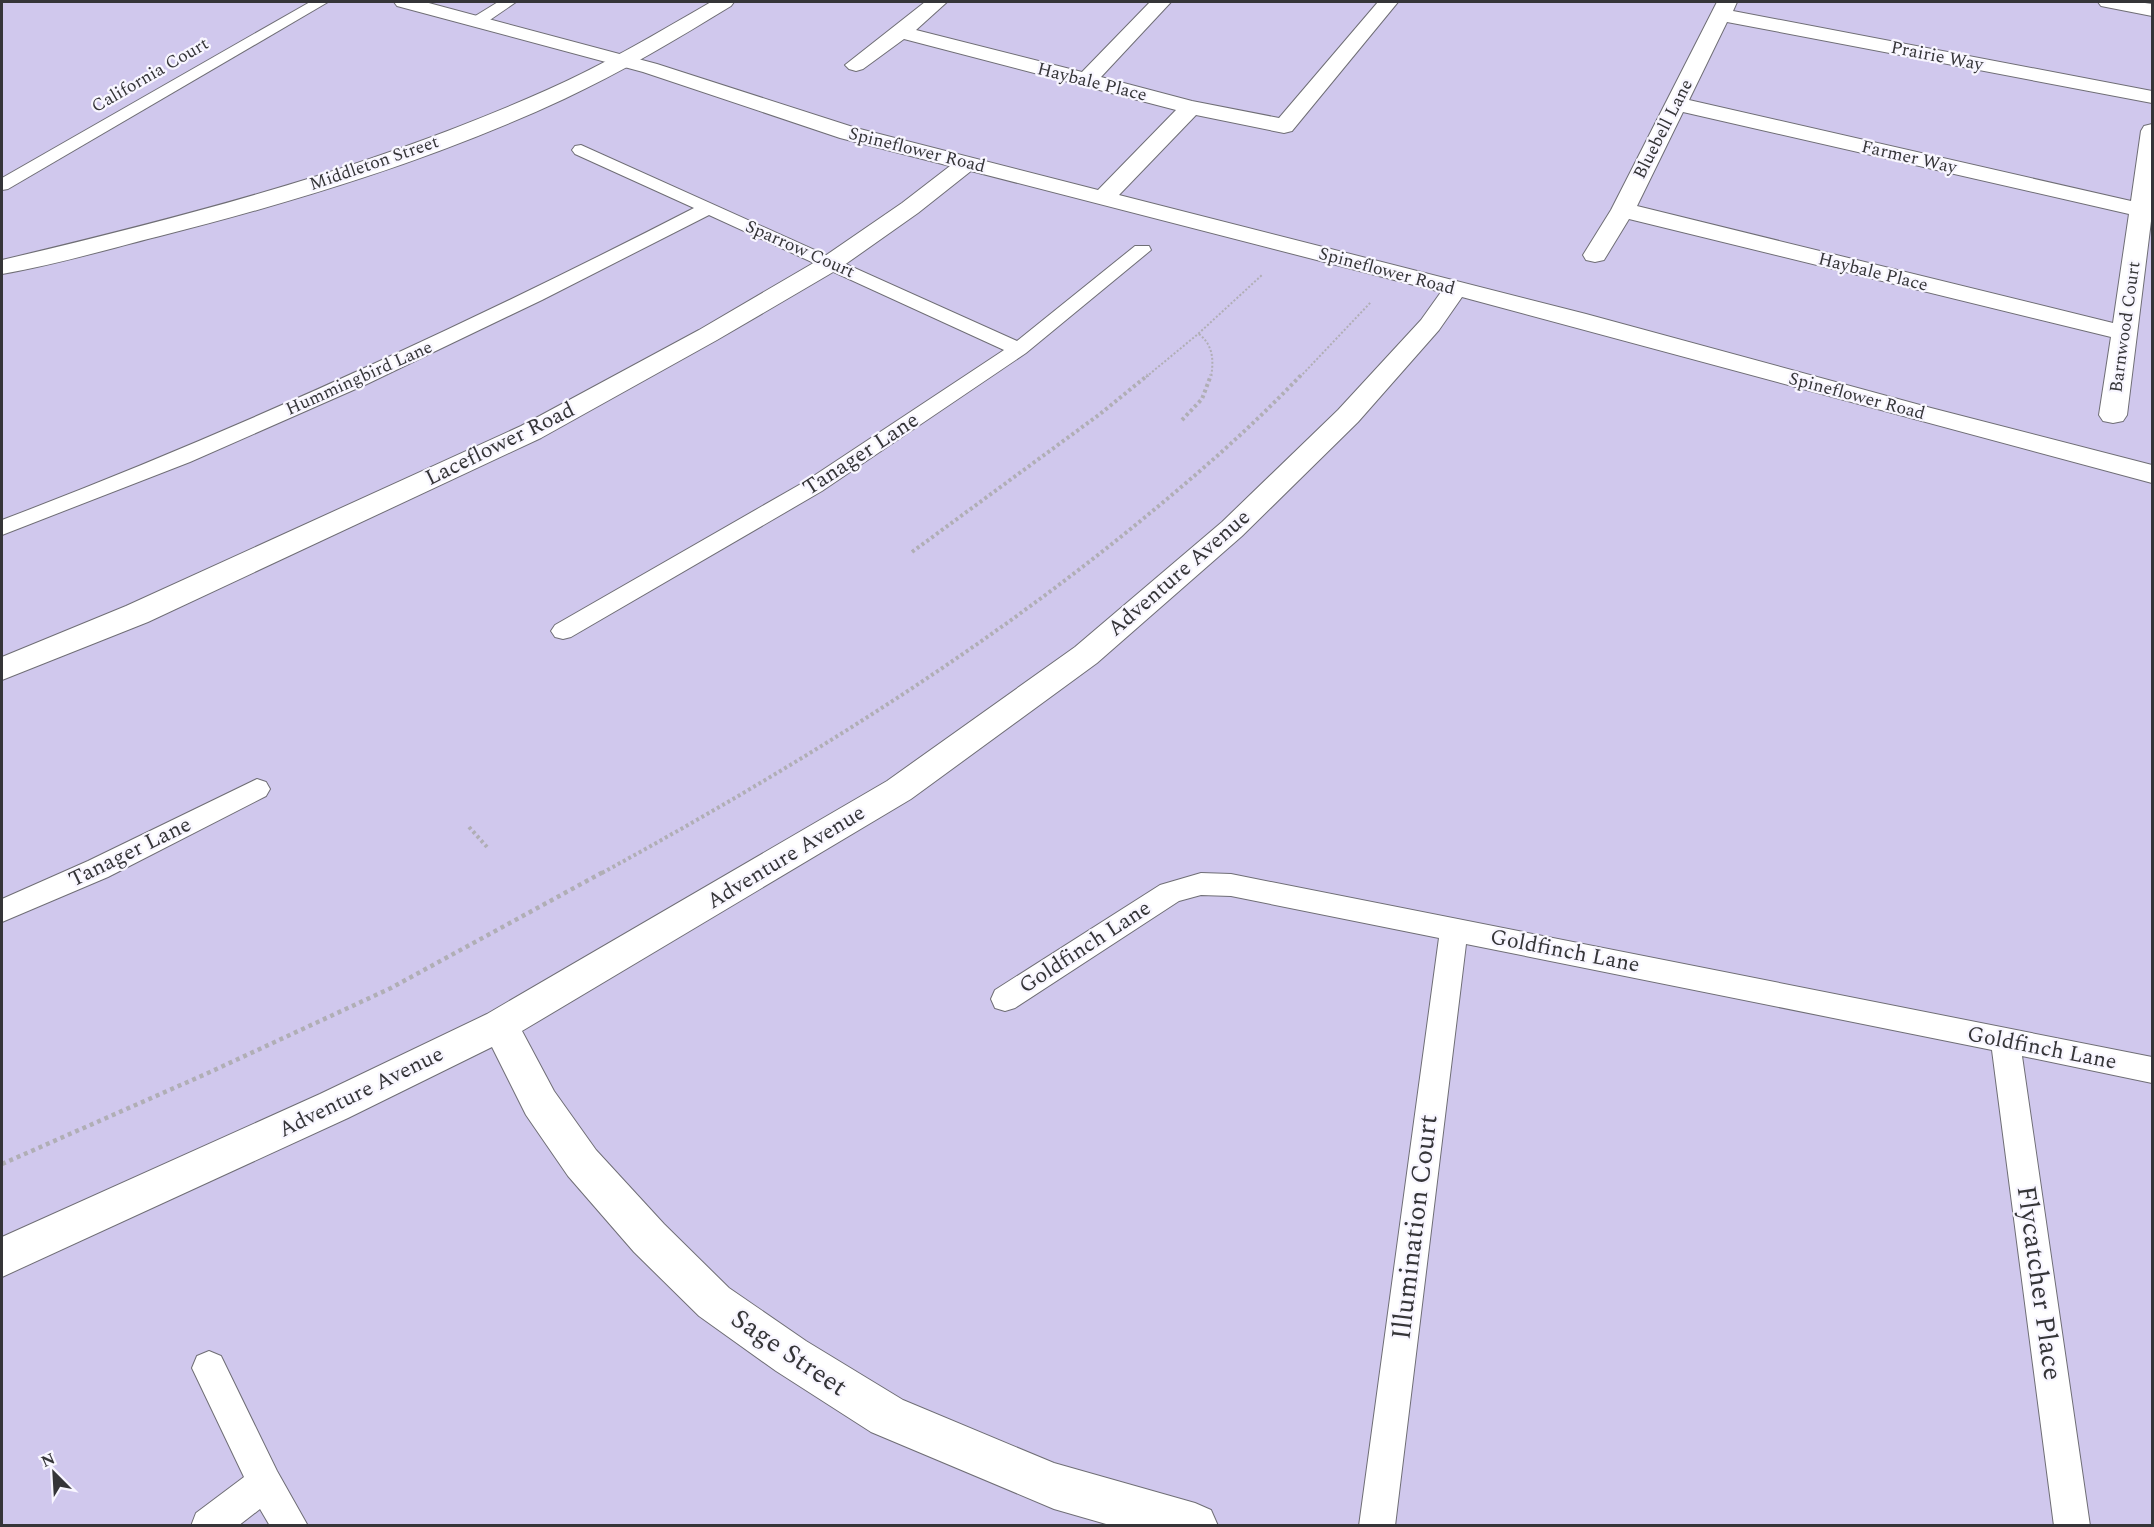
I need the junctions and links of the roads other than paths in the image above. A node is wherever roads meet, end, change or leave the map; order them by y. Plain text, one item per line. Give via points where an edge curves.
1 (320, 2) edge
2 (404, 2) edge
3 (508, 2) edge
4 (724, 2) edge
5 (937, 2) edge
6 (1161, 2) edge
7 (1388, 2) edge
8 (2108, 2) edge
9 (1724, 8) edge
10 (2152, 10) edge
11 (478, 21) junction
12 (901, 32) junction
13 (624, 60) junction
14 (856, 65) dead end
15 (1087, 80) junction
16 (2152, 97) edge
17 (1676, 104) junction
18 (1191, 107) junction
19 (2152, 131) edge
20 (581, 150) dead end
21 (968, 163) junction
22 (2, 185) edge
23 (1104, 197) junction
24 (708, 208) junction
25 (1623, 210) junction
26 (2141, 210) junction
27 (1142, 250) dead end
28 (1595, 255) dead end
29 (831, 263) junction
30 (2, 267) edge
31 (1455, 290) junction
32 (2124, 333) junction
33 (1018, 349) junction
34 (2112, 415) dead end
35 (2152, 474) edge
36 (2, 528) edge
37 (563, 631) dead end
38 (2, 669) edge
39 (257, 789) dead end
40 (2, 911) edge
41 (1454, 929) junction
42 (1005, 999) dead end
43 (500, 1024) junction
44 (2005, 1040) junction
45 (2152, 1070) edge
46 (2, 1257) edge
47 (209, 1368) dead end
48 (265, 1483) junction
49 (209, 1526) edge
50 (290, 1526) edge
51 (1194, 1526) edge
52 (1377, 1526) edge
53 (2072, 1526) edge

1 - 22 lane, California Court
2 - 11 street, Spineflower Road
3 - 11 lane
4 - 13 street, Middleton Street
5 - 12 street
6 - 15 street
7 - 18 street, Haybale Place via 1284,126
8 - 10 street
9 - 16 street, Prairie Way
9 - 17 street, Bluebell Lane
11 - 13 street, Spineflower Road
12 - 14 street
12 - 15 street, Haybale Place
13 - 21 street, Spineflower Road via 848,133
13 - 30 street, Middleton Street via 490,122 385,161 154,231
15 - 18 street, Haybale Place
17 - 25 street, Bluebell Lane
17 - 26 street, Farmer Way
18 - 23 street
19 - 26 street, Barnwood Court
20 - 24 lane, Sparrow Court
21 - 23 street, Spineflower Road
21 - 29 street, Laceflower Road
23 - 31 street, Spineflower Road
24 - 29 lane, Sparrow Court
24 - 36 lane, Hummingbird Lane via 494,317 361,378 93,495
25 - 28 street, Bluebell Lane
25 - 32 street, Haybale Place
26 - 32 street, Barnwood Court
27 - 33 lane, Tanager Lane
29 - 33 lane, Sparrow Court
29 - 38 street, Laceflower Road via 531,432 137,614
31 - 35 street, Spineflower Road
31 - 43 street, Adventure Avenue via 1430,325 1348,416 1232,529 1086,655 899,790
32 - 34 street, Barnwood Court
33 - 37 lane, Tanager Lane via 814,486
39 - 40 lane, Tanager Lane via 98,869
41 - 42 lane, Goldfinch Lane via 1241,886 1201,884 1170,893
41 - 44 lane, Goldfinch Lane
41 - 52 lane, Illumination Court
43 - 46 street, Adventure Avenue via 334,1106
43 - 51 street, Sage Street via 540,1102 582,1163 649,1238 714,1302 887,1416 1054,1486
44 - 45 lane, Goldfinch Lane
44 - 53 lane, Flycatcher Place
47 - 48 lane
48 - 49 lane
48 - 50 lane

